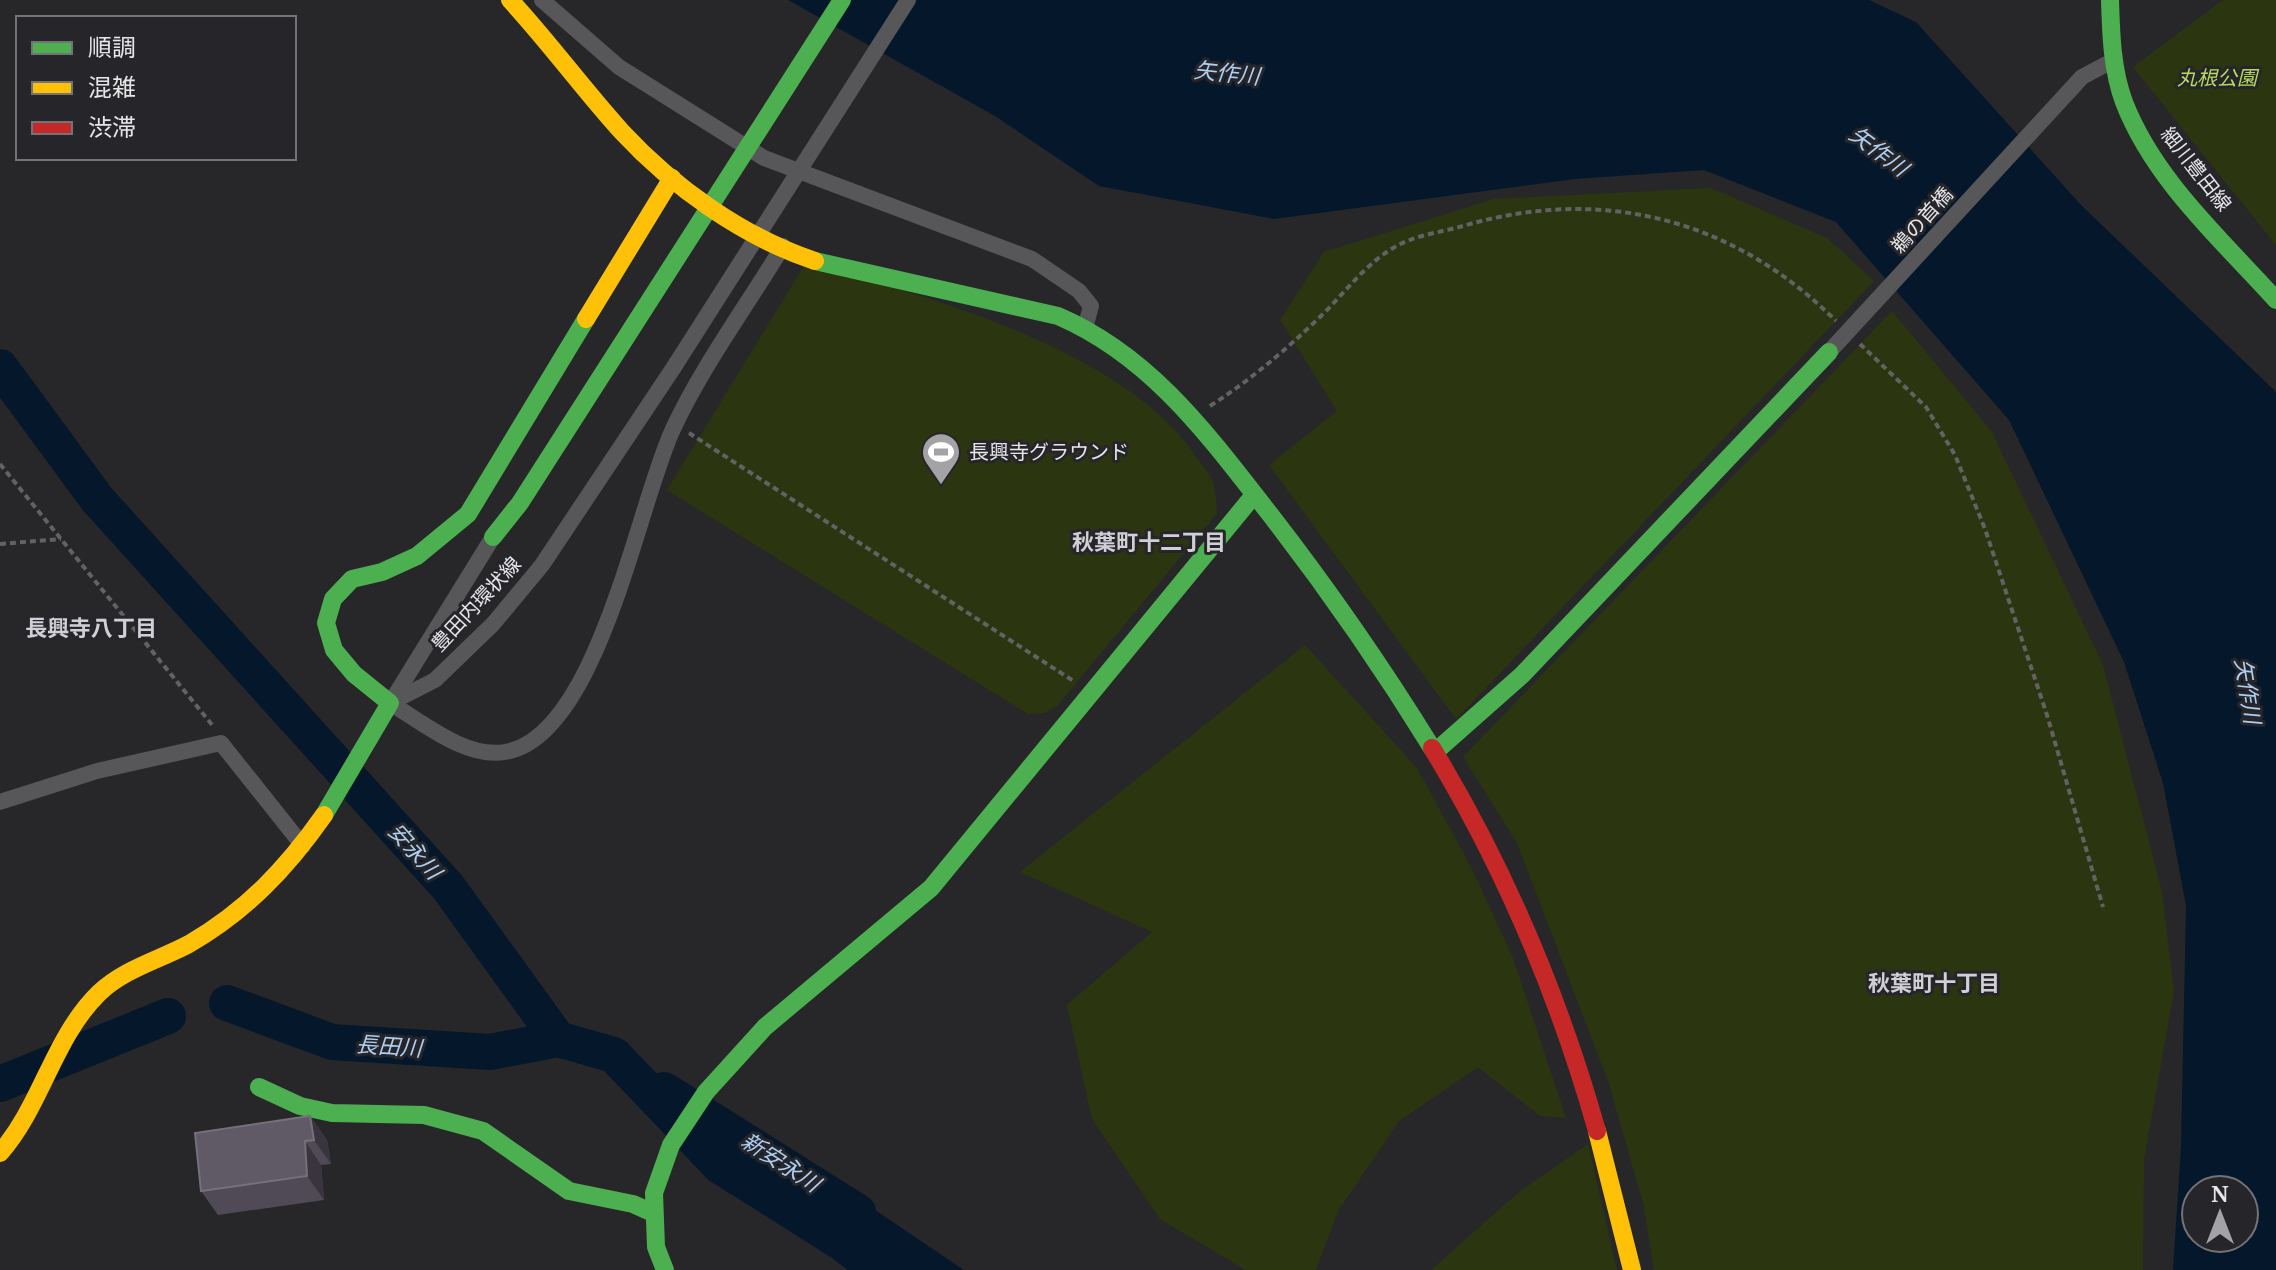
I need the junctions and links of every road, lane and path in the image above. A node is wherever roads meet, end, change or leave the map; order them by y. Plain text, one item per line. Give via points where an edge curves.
1 (510, 0) edge
2 (542, 0) edge
3 (842, 0) edge
4 (908, 0) edge
5 (2110, 0) edge
6 (2114, 60) junction
7 (672, 178) junction
8 (783, 246) junction
9 (2276, 300) edge
10 (1085, 328) junction
11 (1829, 352) joint
12 (684, 430) dead end
13 (0, 464) edge
14 (1254, 495) junction
15 (493, 537) joint
16 (61, 539) junction
17 (0, 544) edge
18 (1059, 670) dead end
19 (390, 703) junction
20 (221, 743) junction
21 (1435, 752) junction
22 (0, 802) edge
23 (303, 846) junction
24 (259, 1087) dead end
25 (0, 1153) edge
26 (653, 1213) junction
27 (665, 1270) edge
28 (1632, 1270) edge

1 - 7 street via 623,134
2 - 10 street via 619,67 764,158 1032,259 1070,284 1091,306
3 - 15 street, 豊田内環状線 via 520,503
4 - 19 street, 豊田内環状線 via 542,565 493,624 435,680
5 - 6 street, 細川豊田線
6 - 9 street, 細川豊田線 via 2125,104 2150,151
6 - 11 street, 鵜の首橋 via 2082,77
7 - 8 street
7 - 19 street via 468,514 450,534 403,563 352,579 336,593 324,620 332,650
8 - 10 street via 826,266 1045,313
8 - 19 street via 675,424 652,479 610,620 556,717 532,742 507,752 485,753
10 - 14 street via 1148,368 1194,415
11 - 21 street via 1522,675
12 - 18 path
13 - 16 path
14 - 21 street via 1357,631
14 - 26 street via 931,888 765,1027 706,1092 671,1145
15 - 19 street
16 - 17 path
16 - 20 path via 210,718
19 - 23 street
20 - 22 street via 97,771
20 - 23 street
21 - 28 street via 1491,854 1585,1088
23 - 25 street via 244,908 178,949 136,966 95,996 67,1034 37,1103
24 - 26 street via 300,1106 332,1113 424,1115 483,1131 569,1191
26 - 27 street via 656,1247

